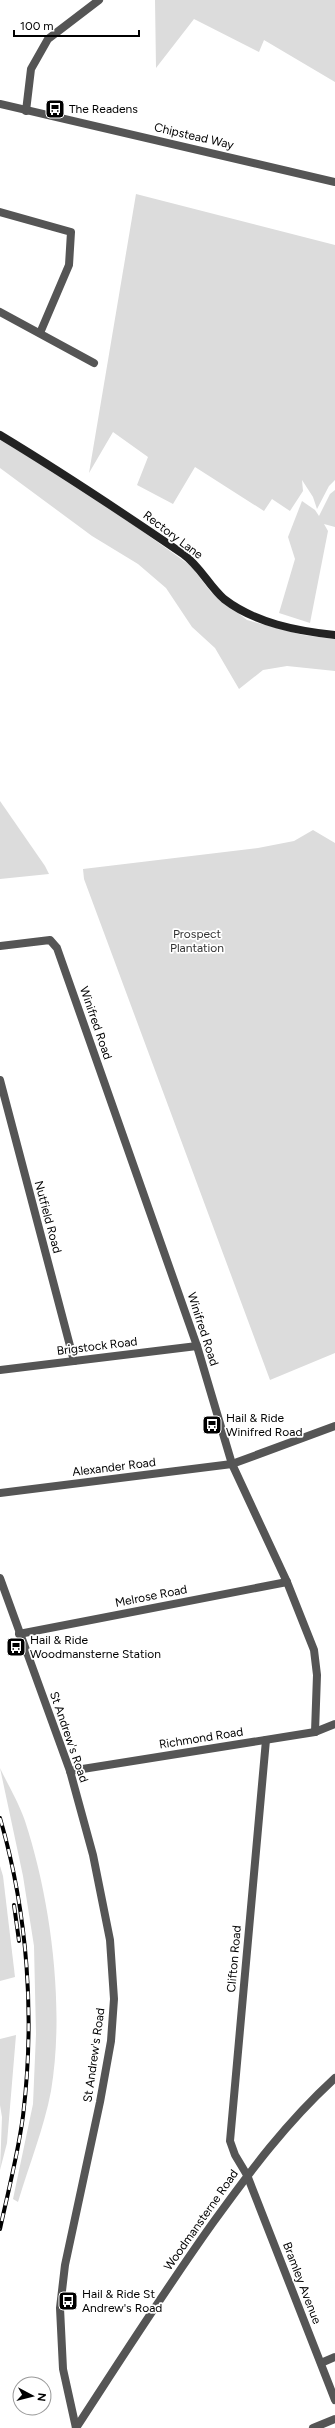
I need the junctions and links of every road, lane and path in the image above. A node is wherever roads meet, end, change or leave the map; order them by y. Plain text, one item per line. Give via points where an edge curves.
1 (99, 0) edge
2 (0, 104) edge
3 (26, 111) junction
4 (335, 182) edge
5 (0, 212) edge
6 (0, 312) edge
7 (40, 333) junction
8 (94, 363) dead end
9 (0, 435) edge
10 (335, 635) edge
11 (0, 946) edge
12 (0, 1080) edge
13 (197, 1346) junction
14 (74, 1361) junction
15 (0, 1370) edge
16 (335, 1426) edge
17 (232, 1464) junction
18 (0, 1493) edge
19 (0, 1578) edge
20 (287, 1582) junction
21 (20, 1634) junction
22 (335, 1724) edge
23 (315, 1732) junction
24 (266, 1740) junction
25 (70, 1771) junction
26 (335, 2078) edge
27 (247, 2175) junction
28 (335, 2356) edge
29 (321, 2363) junction
30 (335, 2400) edge
31 (335, 2419) edge
32 (76, 2428) edge
33 (313, 2428) edge

1 - 3 street via 48,39 31,69
2 - 3 street, Chipstead Way
3 - 4 street, Chipstead Way
5 - 7 street via 71,232 69,265
6 - 7 street
7 - 8 street
9 - 10 main road, Rectory Lane via 78,482 186,556 224,598 238,608 256,618 292,629
11 - 13 street, Winifred Road via 46,940 53,942 57,948
12 - 14 street, Nutfield Road
13 - 14 street, Brigstock Road
13 - 17 street, Winifred Road
14 - 15 street, Brigstock Road
16 - 17 street, Alexander Road
17 - 18 street, Alexander Road
17 - 20 street, Winifred Road
19 - 21 street, St Andrew's Road
20 - 21 street, Melrose Road
20 - 23 street, Winifred Road via 314,1650 317,1675
21 - 25 street, St Andrew's Road
22 - 23 street, Richmond Road
23 - 24 street, Richmond Road
24 - 25 street, Richmond Road
24 - 27 street, Clifton Road via 230,2134 232,2148
25 - 32 street, St Andrew's Road via 92,1855 110,1940 114,1999 108,2061 62,2286 61,2350
26 - 27 street, Woodmansterne Road via 293,2118
27 - 29 street, Bramley Avenue
27 - 32 street, Woodmansterne Road via 159,2300
28 - 29 street
29 - 30 street, Bramley Avenue
31 - 33 street

